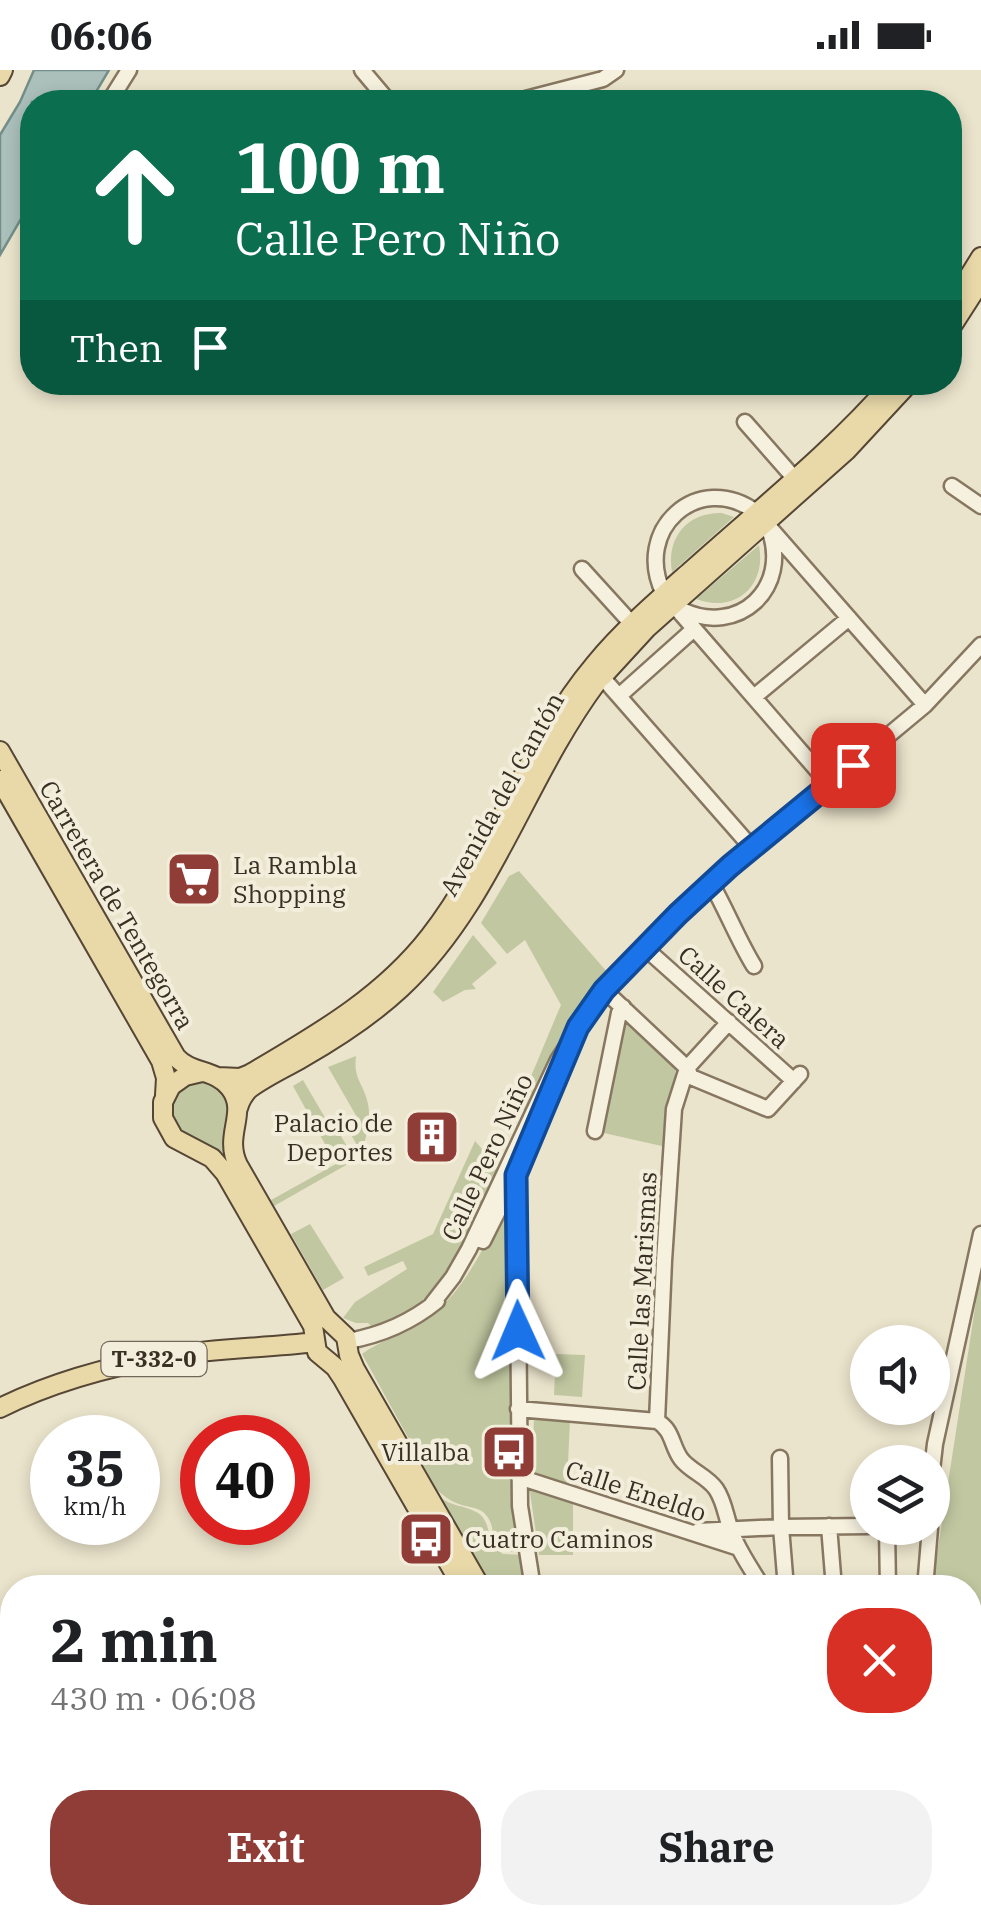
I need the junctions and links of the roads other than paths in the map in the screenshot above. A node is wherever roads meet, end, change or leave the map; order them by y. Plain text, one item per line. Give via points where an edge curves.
1 (362, 70) edge
2 (616, 70) edge
3 (379, 90) edge
4 (560, 90) edge
5 (981, 257) edge
6 (981, 281) edge
7 (962, 288) edge
8 (962, 311) edge
9 (882, 395) edge
10 (896, 395) edge
11 (745, 422) dead end
12 (843, 445) junction
13 (794, 479) junction
14 (952, 486) dead end
15 (981, 506) edge
16 (761, 517) junction
17 (582, 569) dead end
18 (669, 599) junction
19 (849, 618) junction
20 (632, 624) junction
21 (694, 629) junction
22 (981, 635) edge
23 (981, 646) edge
24 (599, 680) junction
25 (944, 686) junction
26 (619, 696) junction
27 (754, 698) junction
28 (925, 704) junction
29 (0, 751) edge
30 (0, 780) edge
31 (830, 785) junction
32 (752, 848) junction
33 (711, 883) junction
34 (644, 947) junction
35 (754, 966) dead end
36 (604, 990) junction
37 (623, 1007) junction
38 (729, 1022) junction
39 (578, 1027) junction
40 (688, 1068) junction
41 (210, 1075) junction
42 (164, 1099) junction
43 (535, 1108) junction
44 (236, 1117) junction
45 (595, 1131) dead end
46 (190, 1147) junction
47 (516, 1175) junction
48 (498, 1212) junction
49 (517, 1214) junction
50 (981, 1234) edge
51 (432, 1304) junction
52 (344, 1338) junction
53 (316, 1342) junction
54 (325, 1360) junction
55 (0, 1408) edge
56 (518, 1409) junction
57 (657, 1421) junction
58 (935, 1445) edge
59 (780, 1458) dead end
60 (519, 1477) junction
61 (829, 1526) junction
62 (850, 1526) edge
63 (781, 1527) junction
64 (730, 1531) junction
65 (687, 1532) junction
66 (887, 1545) edge
67 (929, 1545) edge
68 (739, 1548) junction
69 (456, 1575) edge
70 (473, 1575) edge
71 (529, 1575) edge
72 (755, 1575) edge
73 (785, 1575) edge
74 (833, 1575) edge
75 (888, 1575) edge
76 (927, 1575) edge

1 - 3 street
2 - 4 street
5 - 7 main road
6 - 8 main road
9 - 12 main road
10 - 12 main road
11 - 13 street
12 - 13 main road, Avenida del Cantón
12 - 16 main road, Avenida del Cantón
13 - 16 main road, Avenida del Cantón
14 - 15 street
16 - 18 main road, Avenida del Cantón
16 - 18 street via 735,501 711,498 672,517 655,557
16 - 18 street via 775,565 751,606 718,618 694,616
16 - 19 street
17 - 20 street
18 - 20 main road, Avenida del Cantón
18 - 21 street
18 - 24 main road, Avenida del Cantón
19 - 27 street
19 - 28 street
20 - 41 main road, Avenida del Cantón via 566,702 462,889 411,959 369,998 246,1076
21 - 26 street
21 - 27 street
22 - 25 street, Calle Pero Niño
23 - 25 street, Calle Pero Niño
24 - 26 street
24 - 44 main road, Avenida del Cantón via 438,949 378,1009 248,1090
25 - 28 street, Calle Pero Niño
26 - 32 street
27 - 31 street
28 - 31 street, Calle Pero Niño
29 - 41 main road, Carretera de Tentegorra via 176,1057
30 - 42 main road, Carretera de Tentegorra via 161,1061
31 - 32 street, Calle Pero Niño
32 - 33 street, Calle Pero Niño
33 - 34 street, Calle Pero Niño
33 - 35 street
34 - 36 street, Calle Pero Niño
34 - 38 street, Calle Calera
36 - 37 street
36 - 39 street, Calle Pero Niño
37 - 40 street
37 - 45 street
38 - 40 street
38 - 40 street, Calle Calera via 797,1077 768,1110 691,1076
39 - 43 street, Calle Pero Niño
39 - 47 street, Calle Pero Niño
40 - 57 street, Calle las Marismas via 672,1126
41 - 42 main road via 179,1079
41 - 44 main road via 233,1092
42 - 46 main road via 167,1128
43 - 47 street
43 - 51 street, Calle Pero Niño via 469,1249
44 - 46 main road via 216,1144
44 - 52 main road via 232,1146 238,1165
46 - 53 main road via 225,1172
47 - 48 street, Calle Pero Niño
47 - 49 street
48 - 49 street via 510,1208
48 - 51 street, Calle Pero Niño via 463,1274
49 - 56 street
50 - 58 street
51 - 52 street, Calle Pero Niño via 396,1328
52 - 53 main road via 325,1330
52 - 54 main road via 344,1356
52 - 70 main road
53 - 54 main road
53 - 55 main road, T-332-0 via 133,1364
54 - 69 main road via 344,1379
56 - 57 street
56 - 60 street
57 - 64 street, Calle las Marismas via 685,1464 716,1488
59 - 63 street
60 - 65 street, Calle Eneldo
60 - 71 street
61 - 62 street
61 - 63 street
61 - 74 street
63 - 64 street
63 - 73 street
64 - 65 street
64 - 68 street, Calle las Marismas
65 - 68 street, Calle Eneldo
66 - 75 street
67 - 76 street
68 - 72 street, Calle las Marismas

